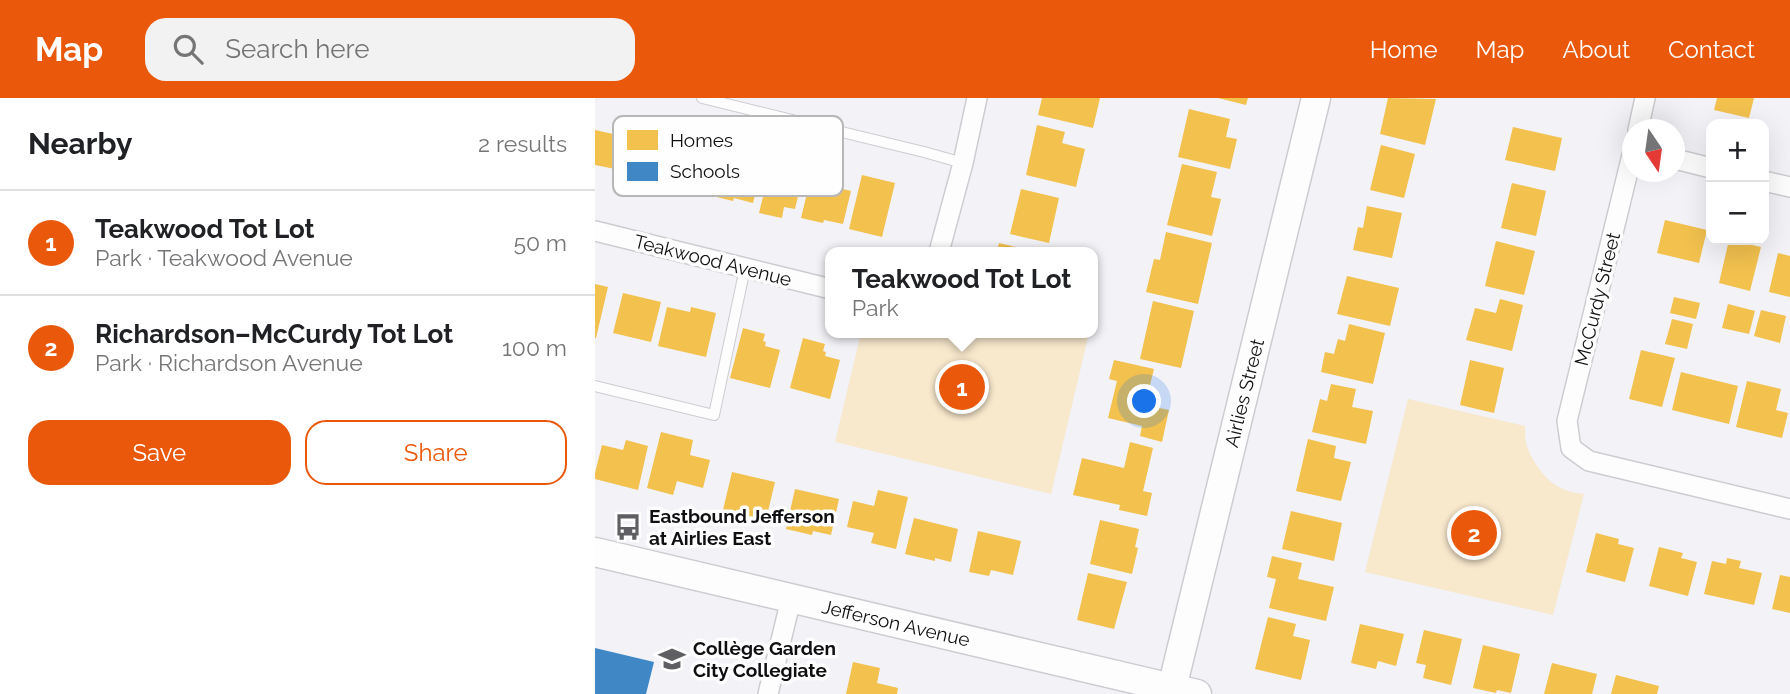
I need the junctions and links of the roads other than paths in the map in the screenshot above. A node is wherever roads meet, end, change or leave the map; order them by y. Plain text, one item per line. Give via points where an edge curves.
1 (702, 98) edge
2 (977, 98) edge
3 (1317, 98) edge
4 (1645, 98) edge
5 (776, 116) edge
6 (1640, 119) edge
7 (843, 132) edge
8 (1685, 162) edge
9 (963, 163) junction
10 (1706, 167) edge
11 (1625, 182) edge
12 (1768, 182) edge
13 (1790, 187) edge
14 (595, 231) edge
15 (940, 247) edge
16 (745, 268) junction
17 (825, 288) edge
18 (595, 386) edge
19 (1790, 509) edge
20 (595, 552) edge
21 (791, 599) junction
22 (1184, 691) edge
23 (768, 694) edge

1 - 5 lane
2 - 9 street
3 - 22 street, Airlies Street
4 - 6 street
7 - 9 lane
8 - 10 street
9 - 15 street
11 - 19 street, McCurdy Street via 1567,421 1571,448 1589,461
12 - 13 street
14 - 16 street, Teakwood Avenue
16 - 17 street, Teakwood Avenue
16 - 18 lane via 714,415
20 - 21 street, Jefferson Avenue
21 - 22 street, Jefferson Avenue
21 - 23 street

